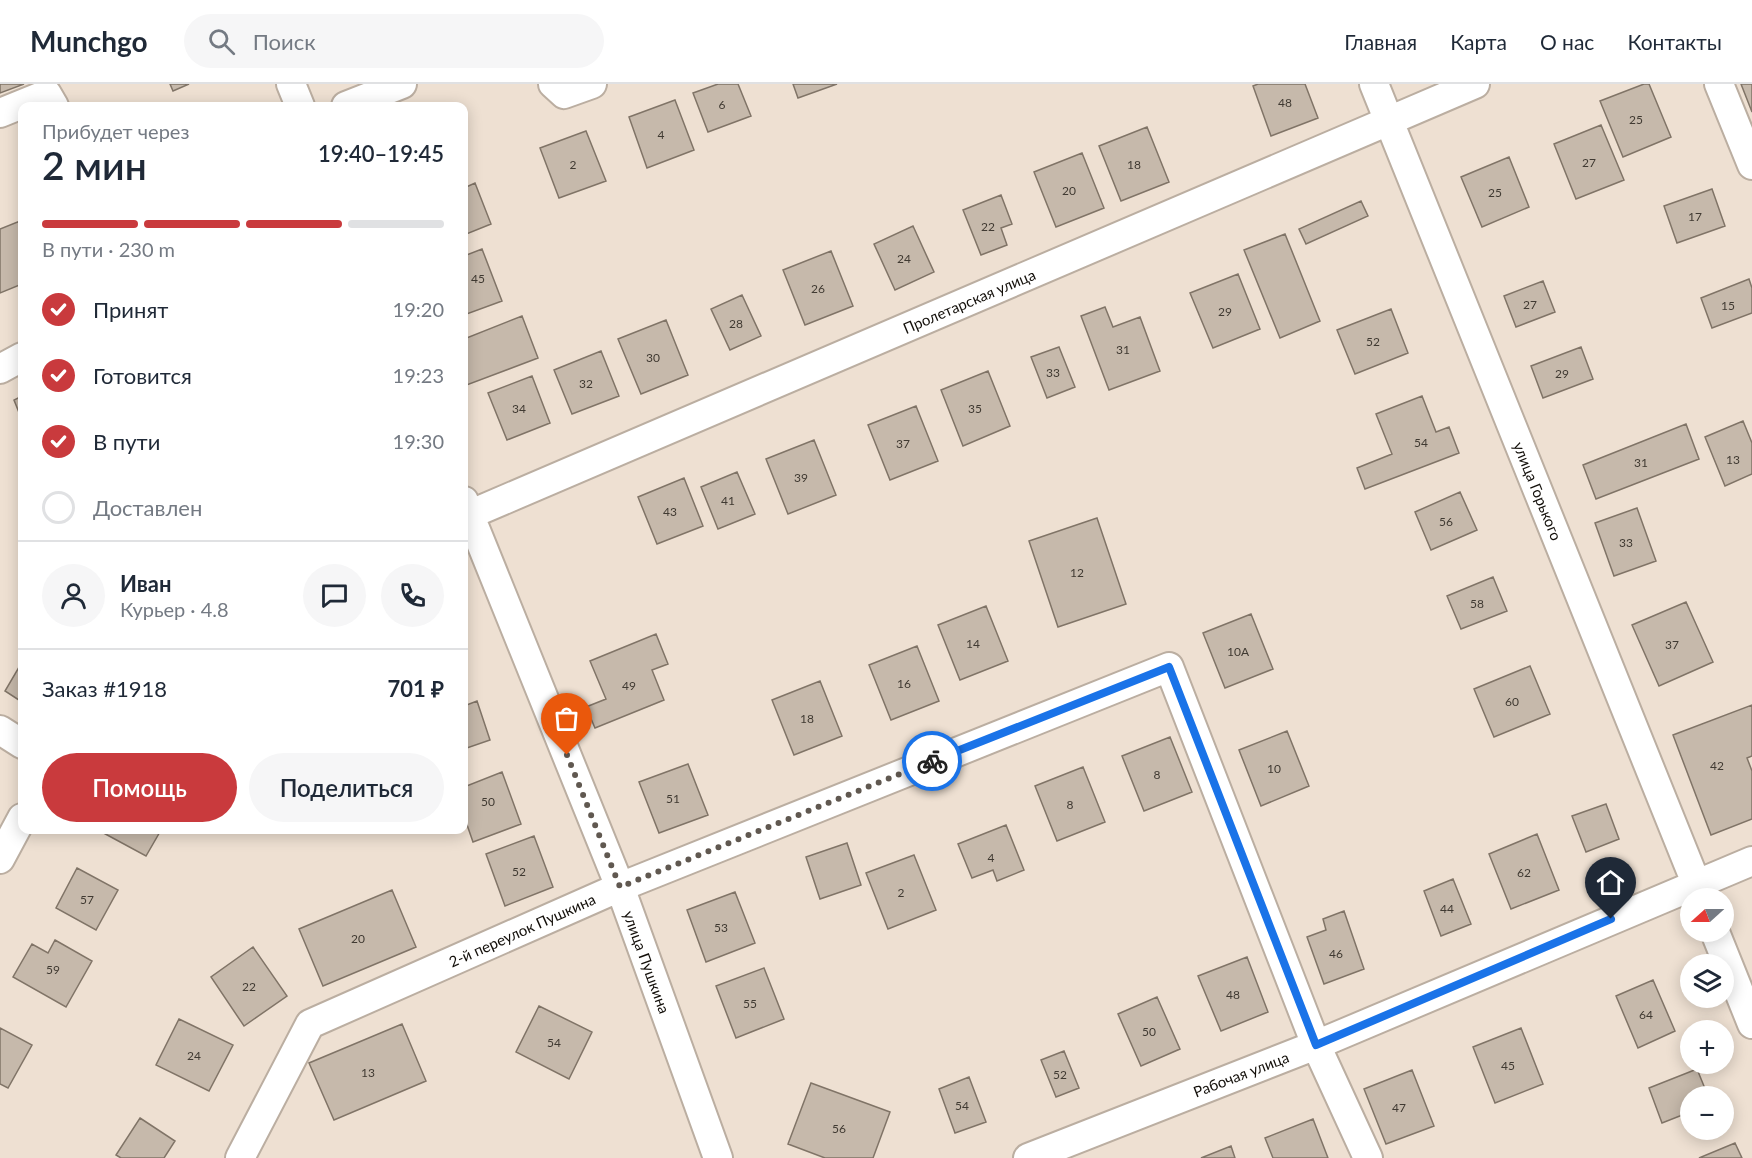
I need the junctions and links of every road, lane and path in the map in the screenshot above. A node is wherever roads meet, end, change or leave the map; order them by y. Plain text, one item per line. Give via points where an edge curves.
1 (291, 84) edge
2 (402, 84) edge
3 (553, 84) edge
4 (592, 84) edge
5 (1374, 84) edge
6 (1474, 84) edge
7 (1719, 84) edge
8 (27, 102) edge
9 (52, 102) edge
10 (298, 102) edge
11 (356, 102) edge
12 (18, 106) edge
13 (0, 113) edge
14 (1389, 121) junction
15 (1752, 165) edge
16 (18, 359) edge
17 (0, 369) edge
18 (468, 510) edge
19 (468, 518) edge
20 (0, 730) edge
21 (18, 741) edge
22 (18, 825) edge
23 (0, 859) edge
24 (1752, 861) edge
25 (620, 887) junction
26 (1698, 888) edge
27 (1704, 888) edge
28 (1680, 899) edge
29 (1719, 942) edge
30 (1752, 1024) edge
31 (1316, 1045) junction
32 (240, 1158) edge
33 (718, 1158) edge
34 (1028, 1158) edge
35 (1368, 1158) edge

1 - 10 street
2 - 11 street
3 - 4 street via 564,94
5 - 14 street, улица Горького
6 - 14 street, Пролетарская улица
7 - 15 street
8 - 9 street via 47,94
12 - 13 street
14 - 18 street, Пролетарская улица
14 - 26 street, улица Горького
16 - 17 street
19 - 25 street, улица Пушкина
20 - 21 street
22 - 23 street
24 - 27 street, Рабочая улица
25 - 31 street, 2-й переулок Пушкина via 1169,667
25 - 32 street, 2-й переулок Пушкина via 310,1024
25 - 33 street, улица Пушкина
28 - 31 street, Рабочая улица
29 - 30 street
31 - 34 street, Рабочая улица
31 - 35 street

